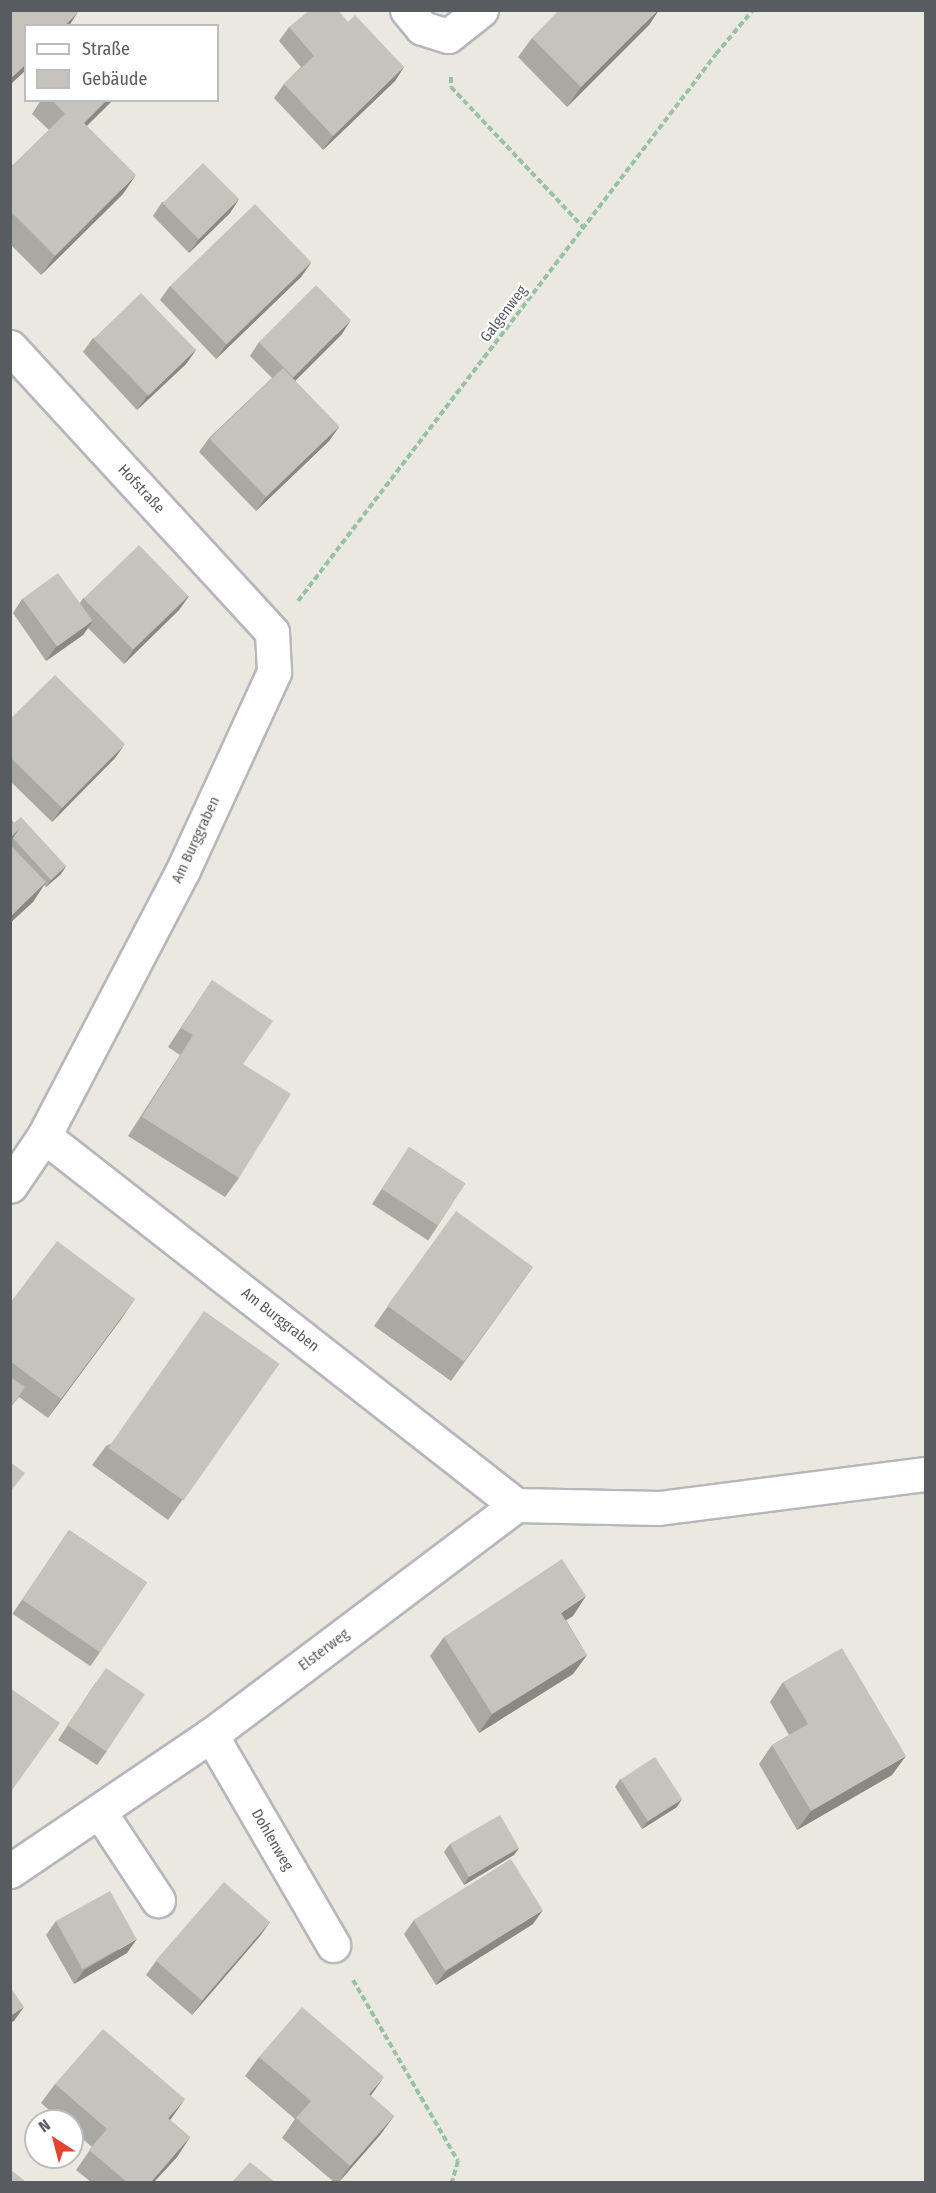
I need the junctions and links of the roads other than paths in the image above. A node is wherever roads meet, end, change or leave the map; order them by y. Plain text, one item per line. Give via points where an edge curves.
1 (407, 10) edge
2 (481, 10) edge
3 (10, 347) edge
4 (272, 632) joint
5 (44, 1136) junction
6 (10, 1186) edge
7 (926, 1474) edge
8 (516, 1504) junction
9 (211, 1735) junction
10 (99, 1811) junction
11 (10, 1871) edge
12 (158, 1900) dead end
13 (333, 1945) road end

1 - 2 street via 422,28 448,36
3 - 4 street, Hofstraße
4 - 5 street, Am Burggraben via 274,672 183,870
5 - 6 street, Am Burggraben
5 - 8 street, Am Burggraben
7 - 8 street via 659,1508
8 - 9 street, Elsterweg
9 - 10 street, Elsterweg
9 - 13 street, Dohlenweg
10 - 11 street, Elsterweg
10 - 12 street

